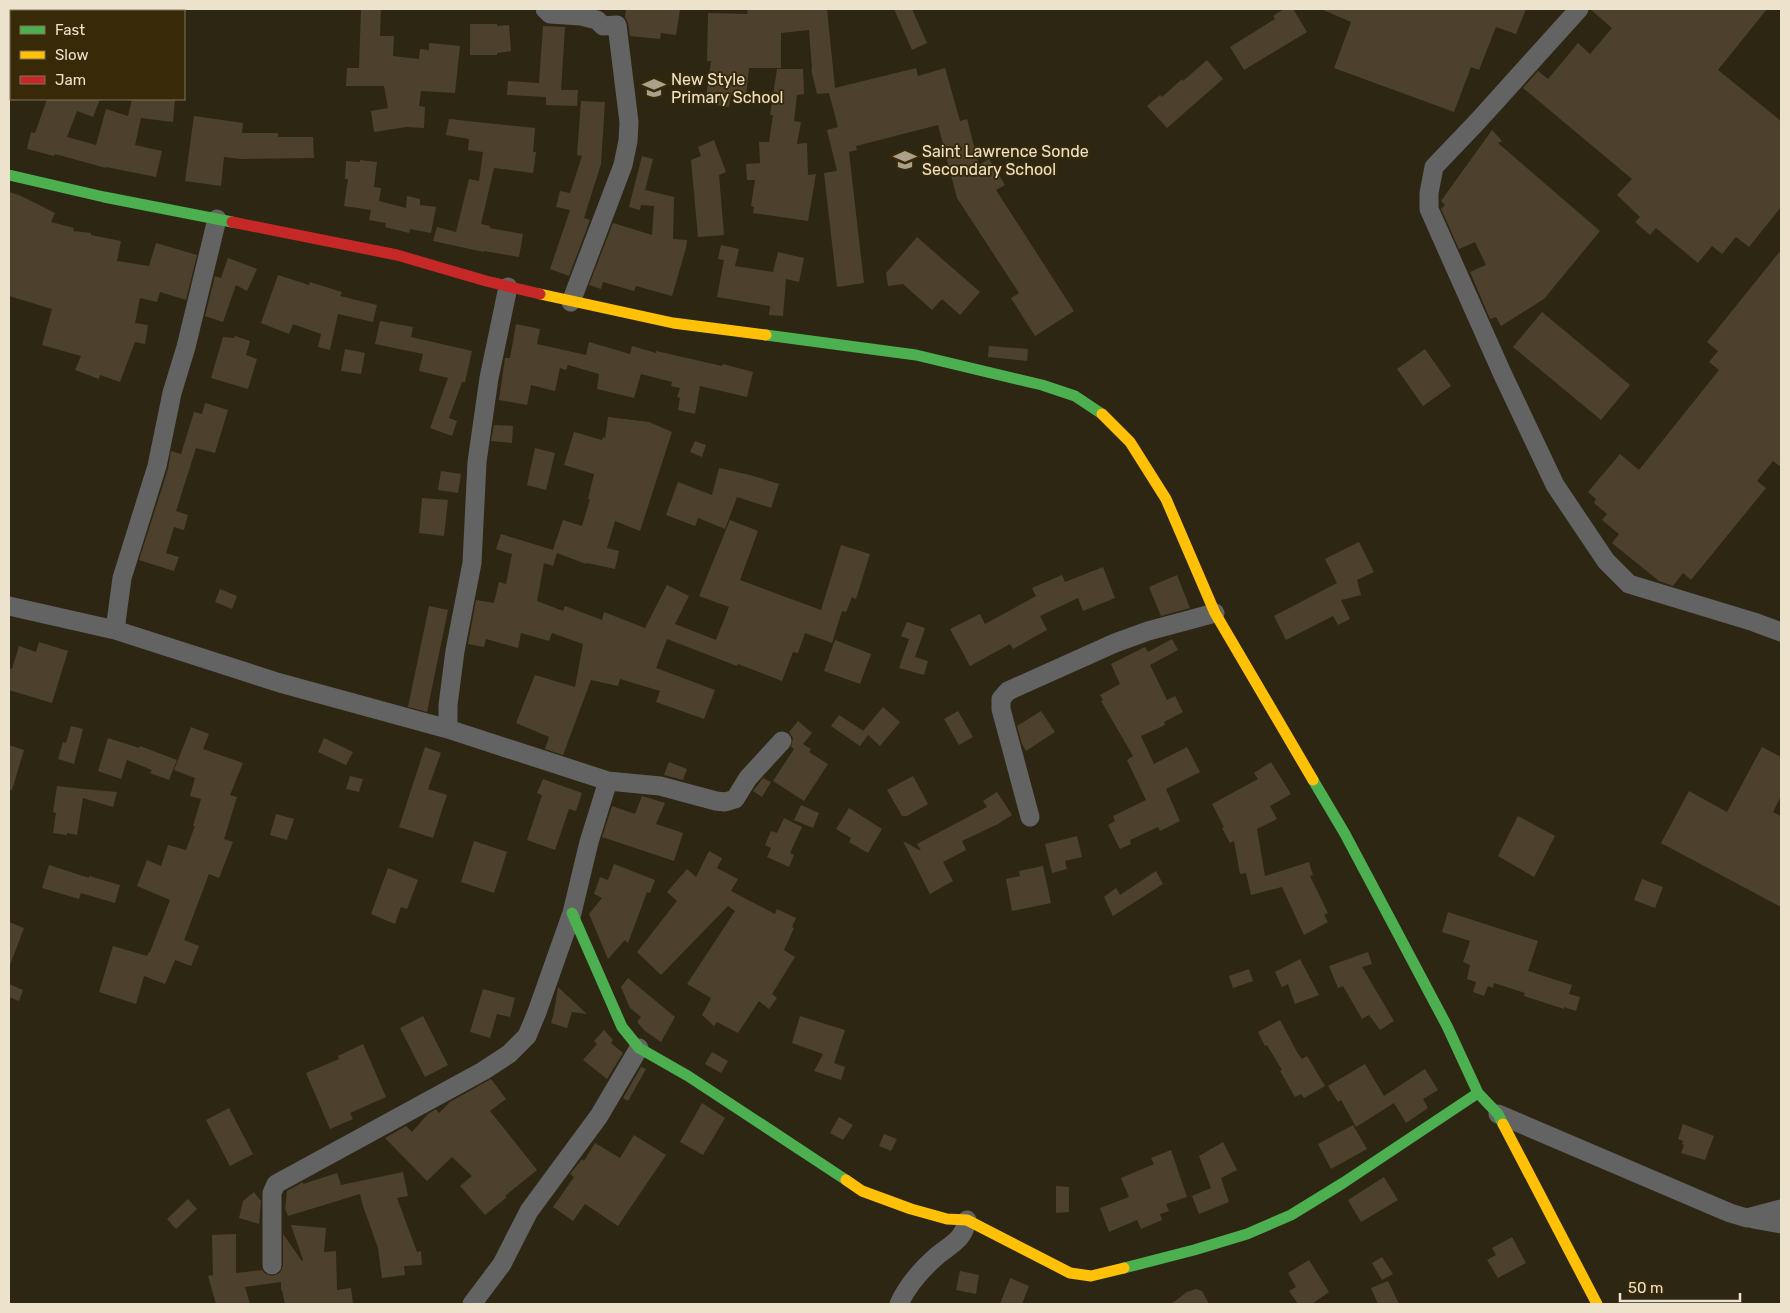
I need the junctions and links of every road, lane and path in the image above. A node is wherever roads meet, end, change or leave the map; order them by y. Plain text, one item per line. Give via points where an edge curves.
1 (545, 9) edge
2 (1579, 9) edge
3 (9, 175) edge
4 (216, 219) junction
5 (508, 287) junction
6 (571, 302) junction
7 (9, 606) edge
8 (1215, 613) junction
9 (115, 630) junction
10 (1781, 632) edge
11 (448, 729) junction
12 (782, 742) dead end
13 (608, 781) junction
14 (1030, 817) dead end
15 (572, 913) junction
16 (639, 1048) junction
17 (1478, 1093) junction
18 (1498, 1114) junction
19 (1781, 1209) edge
20 (1747, 1218) junction
21 (967, 1220) junction
22 (1781, 1224) edge
23 (272, 1265) dead end
24 (472, 1304) edge
25 (898, 1304) edge
26 (1597, 1304) edge

1 - 6 street via 550,14 596,20 603,26 616,25 629,122 623,165
2 - 10 street via 1434,167 1429,209 1555,484 1606,561 1629,584
3 - 4 street
4 - 5 street via 397,255
4 - 9 street via 157,466 122,578
5 - 6 street
5 - 11 street via 489,378 477,462 472,563 455,651
6 - 8 street via 673,323 916,355 1075,396 1100,412 1130,442 1166,499
7 - 9 street
8 - 14 street via 1115,643 1008,691 1001,699 1001,709
8 - 17 street via 1345,834 1447,1026
9 - 11 street via 280,683
11 - 13 street
12 - 13 street via 748,778 735,799 725,802 660,786
13 - 15 street
15 - 16 street via 622,1027
15 - 23 street via 527,1036 509,1054 276,1184 272,1193
16 - 21 street via 688,1076 862,1191 920,1212
16 - 24 street via 599,1116 529,1211 502,1264
17 - 18 street
17 - 21 street via 1291,1215 1194,1250 1101,1274 1070,1273
18 - 20 street
18 - 26 street
19 - 20 street
20 - 22 street
21 - 25 street via 958,1241 918,1275

